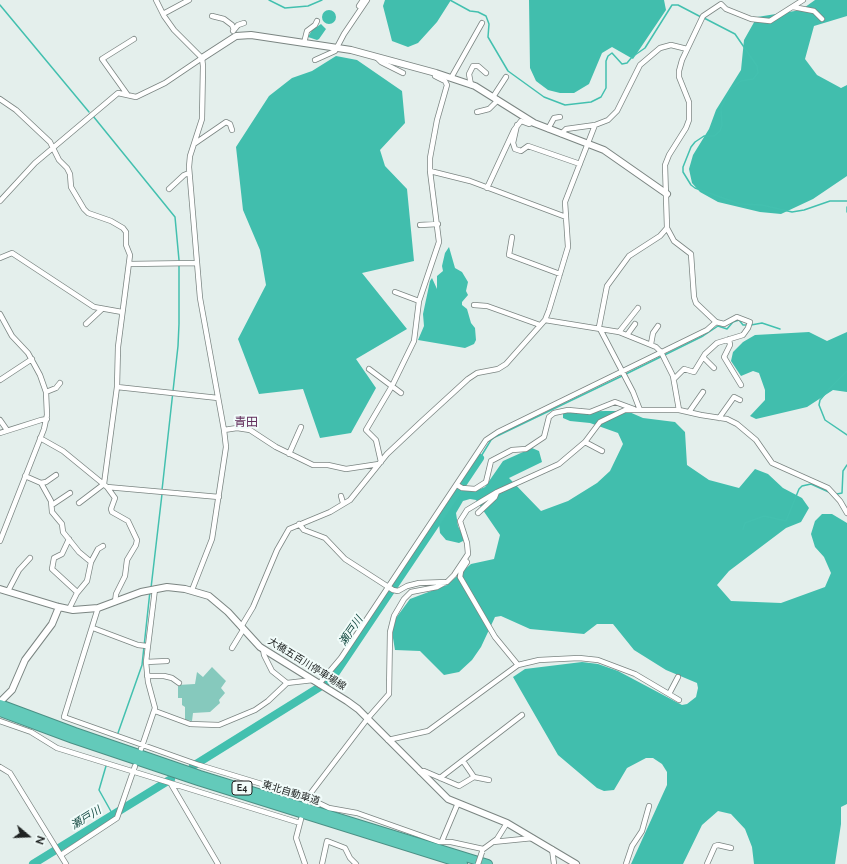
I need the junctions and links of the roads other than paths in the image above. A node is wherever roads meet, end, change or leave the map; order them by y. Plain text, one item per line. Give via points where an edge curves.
1 (156, 0) edge
2 (189, 0) edge
3 (363, 0) edge
4 (367, 0) edge
5 (803, 0) edge
6 (722, 2) edge
7 (359, 6) dead end
8 (793, 7) junction
9 (163, 14) junction
10 (212, 16) dead end
11 (822, 19) dead end
12 (316, 20) dead end
13 (244, 23) dead end
14 (482, 23) dead end
15 (234, 33) junction
16 (134, 39) dead end
17 (304, 43) junction
18 (336, 47) junction
19 (687, 49) junction
20 (375, 56) junction
21 (202, 58) junction
22 (314, 60) dead end
23 (403, 73) dead end
24 (436, 73) junction
25 (486, 73) dead end
26 (451, 78) junction
27 (506, 78) dead end
28 (471, 85) junction
29 (127, 94) junction
30 (495, 98) junction
31 (0, 99) edge
32 (477, 112) dead end
33 (560, 117) dead end
34 (533, 122) junction
35 (517, 125) junction
36 (595, 125) junction
37 (548, 129) junction
38 (232, 130) dead end
39 (561, 134) junction
40 (194, 144) junction
41 (587, 144) junction
42 (53, 148) junction
43 (580, 164) junction
44 (430, 171) junction
45 (189, 173) junction
46 (486, 188) junction
47 (168, 189) dead end
48 (666, 194) junction
49 (0, 201) edge
50 (566, 217) junction
51 (438, 224) junction
52 (420, 225) dead end
53 (667, 228) junction
54 (512, 237) dead end
55 (0, 258) edge
56 (196, 263) junction
57 (129, 264) junction
58 (560, 274) junction
59 (396, 292) dead end
60 (419, 301) junction
61 (474, 305) dead end
62 (638, 308) dead end
63 (102, 309) junction
64 (122, 312) junction
65 (0, 314) edge
66 (545, 320) junction
67 (716, 322) junction
68 (86, 324) dead end
69 (635, 324) dead end
70 (540, 325) junction
71 (658, 326) dead end
72 (600, 329) junction
73 (619, 332) junction
74 (627, 335) junction
75 (729, 339) junction
76 (651, 344) junction
77 (663, 354) junction
78 (704, 358) junction
79 (32, 359) junction
80 (714, 368) dead end
81 (369, 369) dead end
82 (623, 373) junction
83 (674, 379) junction
84 (0, 380) edge
85 (60, 383) dead end
86 (741, 385) dead end
87 (392, 386) junction
88 (117, 387) junction
89 (46, 392) junction
90 (702, 392) dead end
91 (401, 393) dead end
92 (218, 398) junction
93 (740, 400) dead end
94 (637, 410) junction
95 (679, 410) junction
96 (689, 412) junction
97 (719, 418) junction
98 (0, 420) edge
99 (46, 420) junction
100 (301, 427) dead end
101 (7, 430) junction
102 (224, 430) junction
103 (0, 433) edge
104 (40, 438) junction
105 (585, 442) junction
106 (602, 451) dead end
107 (289, 454) junction
108 (380, 463) junction
109 (56, 475) dead end
110 (26, 476) junction
111 (41, 483) junction
112 (457, 485) junction
113 (105, 486) junction
114 (497, 492) junction
115 (70, 493) dead end
116 (341, 496) dead end
117 (219, 497) junction
118 (344, 503) junction
119 (80, 504) dead end
120 (52, 505) junction
121 (478, 513) dead end
122 (847, 513) edge
123 (300, 524) junction
124 (69, 539) junction
125 (0, 541) edge
126 (103, 546) dead end
127 (30, 558) dead end
128 (465, 560) junction
129 (91, 562) junction
130 (447, 582) junction
131 (0, 589) edge
132 (152, 589) junction
133 (391, 589) junction
134 (192, 590) junction
135 (8, 591) junction
136 (77, 592) junction
137 (115, 602) junction
138 (59, 607) junction
139 (98, 608) junction
140 (68, 609) junction
141 (93, 628) junction
142 (242, 628) junction
143 (145, 646) junction
144 (232, 648) dead end
145 (263, 649) junction
146 (167, 661) dead end
147 (146, 662) junction
148 (518, 665) junction
149 (147, 676) junction
150 (678, 677) dead end
151 (287, 682) junction
152 (179, 683) dead end
153 (319, 684) junction
154 (0, 693) edge
155 (669, 694) junction
156 (4, 700) edge
157 (680, 700) dead end
158 (154, 710) junction
159 (0, 712) edge
160 (522, 715) dead end
161 (368, 718) junction
162 (0, 721) edge
163 (388, 740) junction
164 (142, 747) junction
165 (463, 761) junction
166 (0, 767) edge
167 (134, 769) junction
168 (420, 772) junction
169 (474, 777) junction
170 (440, 778) junction
171 (489, 780) dead end
172 (171, 783) junction
173 (307, 800) junction
174 (458, 804) junction
175 (649, 806) dead end
176 (507, 823) junction
177 (534, 838) junction
178 (442, 841) junction
179 (493, 842) junction
180 (730, 848) dead end
181 (552, 849) junction
182 (482, 850) junction
183 (59, 851) junction
184 (66, 864) edge
185 (218, 864) edge
186 (305, 864) edge
187 (322, 864) edge
188 (356, 864) edge
189 (463, 864) edge
190 (478, 864) edge
191 (488, 864) edge
192 (554, 864) edge
193 (576, 864) edge
194 (626, 864) edge
195 (707, 864) edge

1 - 9 street
2 - 9 street
3 - 7 street
4 - 18 street
5 - 8 street
6 - 8 street via 726,9 751,19 770,21
6 - 19 street via 703,16
8 - 11 street via 814,11
9 - 21 street via 174,30
10 - 15 street via 232,24
12 - 17 street via 315,25 308,30
13 - 15 street
14 - 26 street
15 - 17 main road
15 - 21 main road
16 - 29 street via 102,59
17 - 18 main road
18 - 20 main road
18 - 22 street via 335,51
19 - 36 street via 671,45 660,48 640,65 618,111 608,120
19 - 48 street via 680,66 679,77 689,102 689,120 666,160
20 - 23 street via 381,62
20 - 24 main road
21 - 29 street via 165,83 136,97
21 - 40 street via 202,120
24 - 26 main road
24 - 44 street via 435,76 447,85 433,136
25 - 28 street via 478,66 473,66 468,74
26 - 28 main road
27 - 30 street
28 - 30 main road
29 - 42 street via 118,93
30 - 32 street via 489,109
30 - 34 main road
31 - 42 street via 16,110
33 - 37 street via 554,118
34 - 35 street via 529,124 521,121
34 - 37 main road
35 - 43 street via 513,143 515,149 521,151 528,146
35 - 46 street
36 - 39 street via 566,129
36 - 41 street
37 - 39 main road
38 - 40 street via 226,122
39 - 41 main road
40 - 45 street
41 - 43 street
41 - 48 main road via 604,150
42 - 49 street
42 - 57 street via 67,168 71,188 84,209 125,230 130,255
43 - 50 street via 565,202
44 - 46 street via 470,181
44 - 51 street
45 - 47 street
45 - 56 street
46 - 50 street
48 - 53 street
50 - 58 street via 569,242
51 - 52 street
51 - 60 street via 439,242
53 - 67 street via 674,240 691,254 694,301
53 - 72 street via 660,236 629,256 610,281 600,316
54 - 58 street via 509,255
55 - 63 street via 12,253 94,307
56 - 57 street
56 - 92 street
57 - 64 street
58 - 66 street
59 - 60 street
60 - 87 street via 414,341
61 - 70 street via 488,306
62 - 73 street
63 - 64 street
63 - 68 street
64 - 88 street
65 - 79 street via 12,336
66 - 70 street
66 - 72 street
67 - 75 street via 724,324 737,317 750,322 743,335
67 - 77 street via 707,330
69 - 74 street
70 - 108 street via 506,364 498,369 477,373 468,379
71 - 76 street via 652,333
72 - 73 street
72 - 82 street
73 - 74 street
74 - 76 street
75 - 78 street via 717,343
75 - 86 street via 730,345 724,357
76 - 77 street
77 - 82 street
77 - 83 street
78 - 80 street
78 - 83 street via 694,372 684,369
79 - 84 street
79 - 89 street
81 - 87 street
82 - 94 street
82 - 112 street via 492,435 486,440
83 - 95 street
85 - 89 street via 56,388
87 - 91 street
87 - 108 street via 366,430 376,440
88 - 92 street
88 - 113 street
89 - 99 street
90 - 96 street
92 - 102 street
93 - 97 street via 734,398
94 - 95 street
94 - 105 street via 625,410 600,422
94 - 112 street via 615,402 590,412 564,410 554,413 550,417 544,437 526,449 512,450 491,461 486,482 475,489
95 - 96 street
96 - 97 street
97 - 122 street via 732,421 750,433 776,465 828,488
98 - 101 street
99 - 101 street
99 - 104 street
100 - 107 street
101 - 103 street
102 - 107 street via 250,430
102 - 117 street via 225,460
104 - 110 street
104 - 113 street via 63,451
105 - 106 street
105 - 114 street via 559,464
107 - 108 street via 313,465 328,465 340,469
108 - 118 street via 350,500
109 - 111 street
110 - 111 street
110 - 125 street
111 - 120 street
112 - 133 street
113 - 117 street
113 - 119 street
113 - 137 street via 115,498 112,512 127,520 137,540 127,560
114 - 121 street
114 - 128 street via 471,506 460,521 467,543 468,554
115 - 120 street
116 - 118 street
117 - 134 street via 212,539
118 - 123 street via 330,512
120 - 124 street via 52,512 62,524 63,532
123 - 133 street via 304,530 325,538 345,559
123 - 142 street via 289,529
124 - 129 street
124 - 136 street via 62,554 54,558 52,569
126 - 129 street via 98,549
127 - 135 street via 19,570
128 - 130 street
128 - 148 street via 467,562 460,577 496,637
129 - 136 street via 87,581
130 - 133 street via 419,583 398,591
130 - 161 street via 437,587 411,592 394,616 390,632 389,694
131 - 135 main road, 大橋五百川停車場線
132 - 134 main road, 大橋五百川停車場線 via 167,586
132 - 137 main road, 大橋五百川停車場線
132 - 143 street
133 - 153 street via 336,666
134 - 142 main road, 大橋五百川停車場線 via 209,596
135 - 138 main road, 大橋五百川停車場線
136 - 140 street
137 - 139 main road, 大橋五百川停車場線
138 - 140 main road, 大橋五百川停車場線
138 - 156 main road via 52,624 25,660 16,683
139 - 140 main road, 大橋五百川停車場線
139 - 141 street
141 - 143 street
141 - 164 street via 64,717
142 - 144 street
142 - 145 main road, 大橋五百川停車場線
143 - 147 street
145 - 151 street via 272,671
145 - 153 main road, 大橋五百川停車場線
146 - 147 street
147 - 149 street
148 - 155 street via 539,660 598,660 635,674
148 - 163 street via 428,731
149 - 152 street via 164,676
149 - 158 street via 154,700
150 - 155 street
151 - 153 street
151 - 158 street via 255,710 219,725 190,724
153 - 161 main road, 大橋五百川停車場線
154 - 156 street
155 - 157 street
156 - 191 highway, 東北自動車道 / E4 via 75,732 193,772
158 - 164 street
159 - 189 highway, 東北自動車道 / E4 via 198,781
160 - 165 street
161 - 163 main road, 大橋五百川停車場線
161 - 173 street
162 - 167 street via 31,732 57,748
163 - 168 main road, 大橋五百川停車場線
164 - 173 street
165 - 169 street
165 - 170 street
166 - 183 street via 10,774
167 - 172 street
167 - 183 street via 118,816
168 - 170 street via 424,771
168 - 174 main road, 大橋五百川停車場線 via 448,799
169 - 170 street via 459,786
169 - 171 street
172 - 185 street
172 - 186 street via 301,821 296,843
173 - 178 street via 329,808 357,813
174 - 176 main road, 大橋五百川停車場線 via 492,815
174 - 178 street
175 - 194 street via 642,831 632,846
176 - 177 main road, 大橋五百川停車場線
176 - 179 street
177 - 179 street
177 - 181 main road, 大橋五百川停車場線
178 - 182 street
179 - 182 street
180 - 195 street via 715,846
181 - 192 street
181 - 193 main road, 大橋五百川停車場線
182 - 190 street, bridge
183 - 184 street
187 - 188 street via 327,841 345,848

